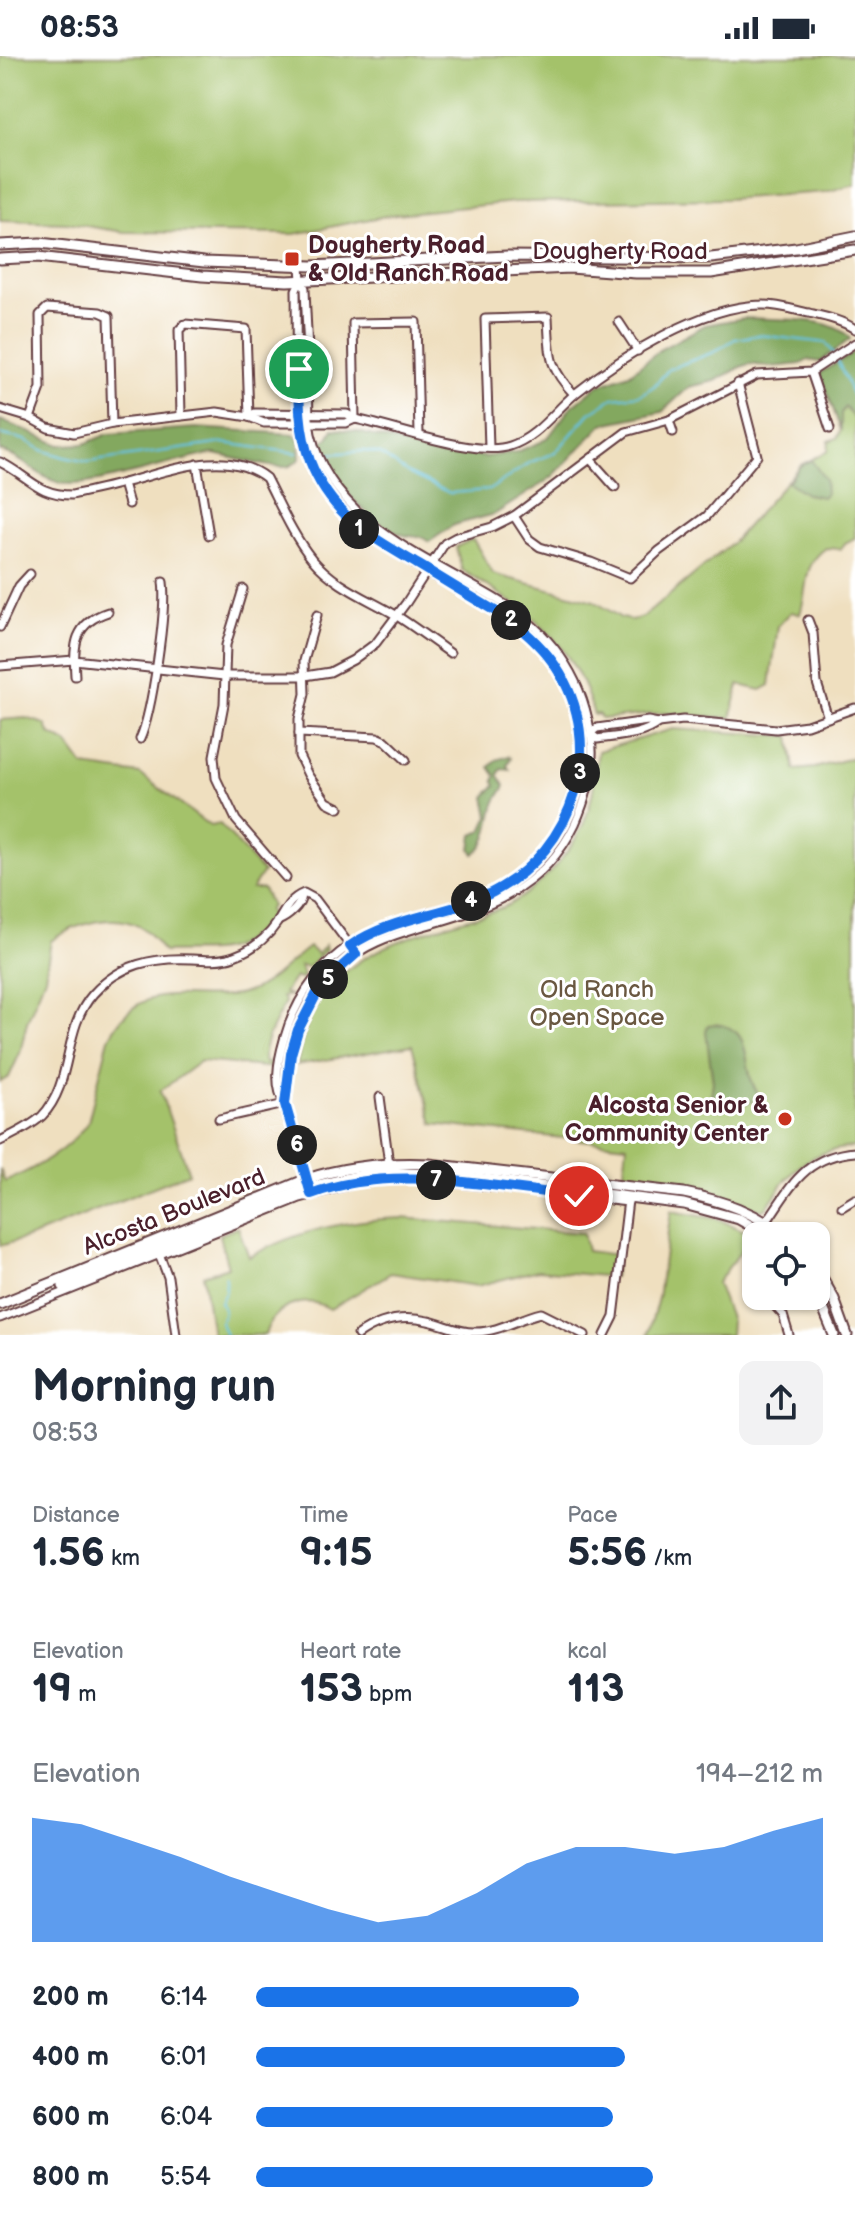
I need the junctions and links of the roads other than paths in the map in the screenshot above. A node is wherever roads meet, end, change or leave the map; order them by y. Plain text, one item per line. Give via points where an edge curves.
1 (855, 236) edge
2 (0, 245) edge
3 (855, 250) edge
4 (0, 259) edge
5 (300, 266) junction
6 (301, 280) junction
7 (619, 322) dead end
8 (855, 329) edge
9 (855, 343) edge
10 (638, 351) junction
11 (811, 372) junction
12 (738, 383) junction
13 (574, 394) junction
14 (0, 409) edge
15 (305, 414) junction
16 (181, 416) junction
17 (249, 417) junction
18 (30, 418) junction
19 (355, 419) junction
20 (669, 420) junction
21 (112, 424) junction
22 (306, 424) junction
23 (830, 429) dead end
24 (673, 432) dead end
25 (419, 434) junction
26 (489, 448) junction
27 (591, 460) junction
28 (0, 462) edge
29 (197, 464) junction
30 (123, 483) junction
31 (615, 487) dead end
32 (129, 504) dead end
33 (514, 516) junction
34 (209, 535) dead end
35 (432, 562) junction
36 (427, 570) junction
37 (30, 574) dead end
38 (163, 582) dead end
39 (243, 589) dead end
40 (108, 612) dead end
41 (317, 615) dead end
42 (397, 616) junction
43 (808, 620) dead end
44 (0, 627) edge
45 (450, 653) dead end
46 (74, 660) junction
47 (0, 666) edge
48 (155, 669) junction
49 (75, 676) dead end
50 (224, 676) junction
51 (305, 676) junction
52 (855, 708) edge
53 (828, 718) junction
54 (299, 733) junction
55 (591, 734) junction
56 (581, 735) junction
57 (140, 739) dead end
58 (406, 760) dead end
59 (339, 808) dead end
60 (286, 878) dead end
61 (350, 946) junction
62 (356, 954) junction
63 (380, 1097) dead end
64 (285, 1104) junction
65 (219, 1119) dead end
66 (0, 1141) edge
67 (855, 1152) edge
68 (389, 1164) junction
69 (309, 1187) junction
70 (629, 1195) junction
71 (855, 1199) edge
72 (842, 1207) dead end
73 (746, 1222) edge
74 (769, 1222) edge
75 (157, 1248) junction
76 (830, 1292) edge
77 (0, 1304) edge
78 (779, 1310) edge
79 (824, 1310) edge
80 (0, 1311) edge
81 (0, 1318) edge
82 (176, 1335) edge
83 (358, 1335) edge
84 (585, 1335) edge
85 (605, 1335) edge
86 (789, 1335) edge
87 (834, 1335) edge
88 (847, 1335) edge

1 - 5 main road, Dougherty Road via 711,258 507,256
2 - 5 main road, Dougherty Road via 40,243 204,262
3 - 6 main road, Dougherty Road via 711,273 570,268
4 - 6 main road, Dougherty Road via 38,257 202,276
5 - 6 street
6 - 15 street via 296,290
7 - 10 street
8 - 10 street via 786,308 751,305 693,321
9 - 11 street
10 - 13 street
11 - 12 street via 757,375
11 - 23 street
12 - 20 street
12 - 33 street via 757,456 707,516 630,578 540,547
13 - 26 street via 527,438 508,448
13 - 26 street via 553,367 548,317 485,319
14 - 18 street
15 - 17 street
15 - 19 street via 347,414
15 - 22 street
16 - 17 street via 217,412
16 - 17 street via 179,330 185,324 246,329
16 - 21 street
17 - 22 street via 264,423
18 - 21 street via 66,433
18 - 21 street via 41,388 42,310 76,310 109,316
19 - 22 street
19 - 25 street
19 - 25 street via 353,323 416,322
20 - 24 street
20 - 27 street via 626,432
22 - 35 street via 318,458 345,500 364,519
22 - 36 street via 310,460 337,507 358,528
25 - 26 street
27 - 31 street
27 - 33 street
28 - 30 street via 55,495
29 - 30 street
29 - 34 street
29 - 42 street via 222,463 266,478 312,559 356,595
30 - 32 street
33 - 35 street via 445,543
35 - 36 street
35 - 55 street via 514,609 552,643 580,689
36 - 42 street
36 - 56 street via 509,619 543,649 569,691
37 - 44 street
38 - 48 street
39 - 50 street via 226,645
40 - 46 street via 80,631
41 - 51 street
42 - 45 street
42 - 51 street via 376,643 353,660 330,672
43 - 53 street
46 - 47 street
46 - 48 street
46 - 49 street
48 - 50 street
48 - 57 street
50 - 51 street
50 - 60 street via 216,778 236,820
51 - 54 street
52 - 53 street
53 - 55 street via 776,729 648,721 597,728
54 - 58 street via 377,737
54 - 59 street via 299,756 308,775 327,802
55 - 56 street
55 - 62 street via 590,775 582,806 565,841 541,871 493,904 396,934
56 - 61 street via 576,795 564,824 535,862 490,894 393,924
61 - 62 street
61 - 64 street via 308,987 288,1026 278,1071 278,1094
61 - 66 street via 308,894 292,900 255,946 231,958 153,959 129,966 87,1001 51,1103 38,1119
62 - 64 street via 330,977 307,1010 291,1054
63 - 68 street
64 - 65 street
64 - 69 street
67 - 74 street via 817,1161 800,1174
68 - 69 main road, Alcosta Boulevard via 333,1171
68 - 70 main road, Alcosta Boulevard via 429,1164
69 - 70 main road, Alcosta Boulevard via 362,1175 412,1172
69 - 75 main road, Alcosta Boulevard
70 - 73 main road, Alcosta Boulevard via 717,1211
70 - 85 street via 614,1317
71 - 72 street
75 - 77 main road, Alcosta Boulevard
75 - 80 main road, Alcosta Boulevard
75 - 81 street, Alcosta Boulevard
75 - 82 street via 168,1277
76 - 88 main road
78 - 86 street
79 - 87 main road
83 - 84 street via 402,1318 492,1331 541,1313

